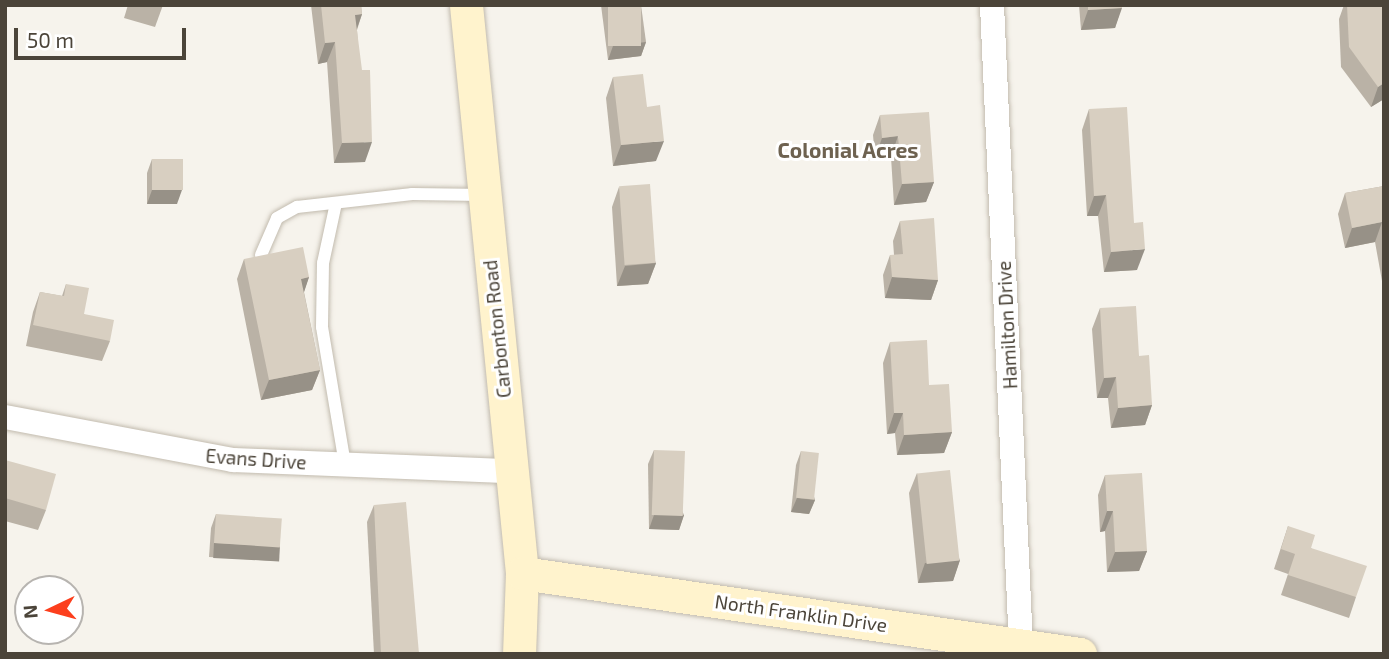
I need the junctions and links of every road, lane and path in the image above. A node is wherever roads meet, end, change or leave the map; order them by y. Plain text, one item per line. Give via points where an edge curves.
1 (466, 5) edge
2 (992, 5) edge
3 (484, 195) junction
4 (336, 203) junction
5 (261, 255) edge
6 (5, 417) edge
7 (345, 464) junction
8 (511, 471) junction
9 (522, 573) junction
10 (1021, 645) junction
11 (519, 654) edge
12 (1080, 654) edge

1 - 3 street, Carbonton Road
2 - 10 street, Hamilton Drive
3 - 4 lane
3 - 8 street, Carbonton Road
4 - 5 lane via 297,207 277,218
4 - 7 lane via 323,263 322,327
6 - 7 street, Evans Drive via 233,460
7 - 8 street, Evans Drive
8 - 9 street, Carbonton Road
9 - 10 street, North Franklin Drive
9 - 11 street, Carbonton Road
10 - 12 street, North Franklin Drive

